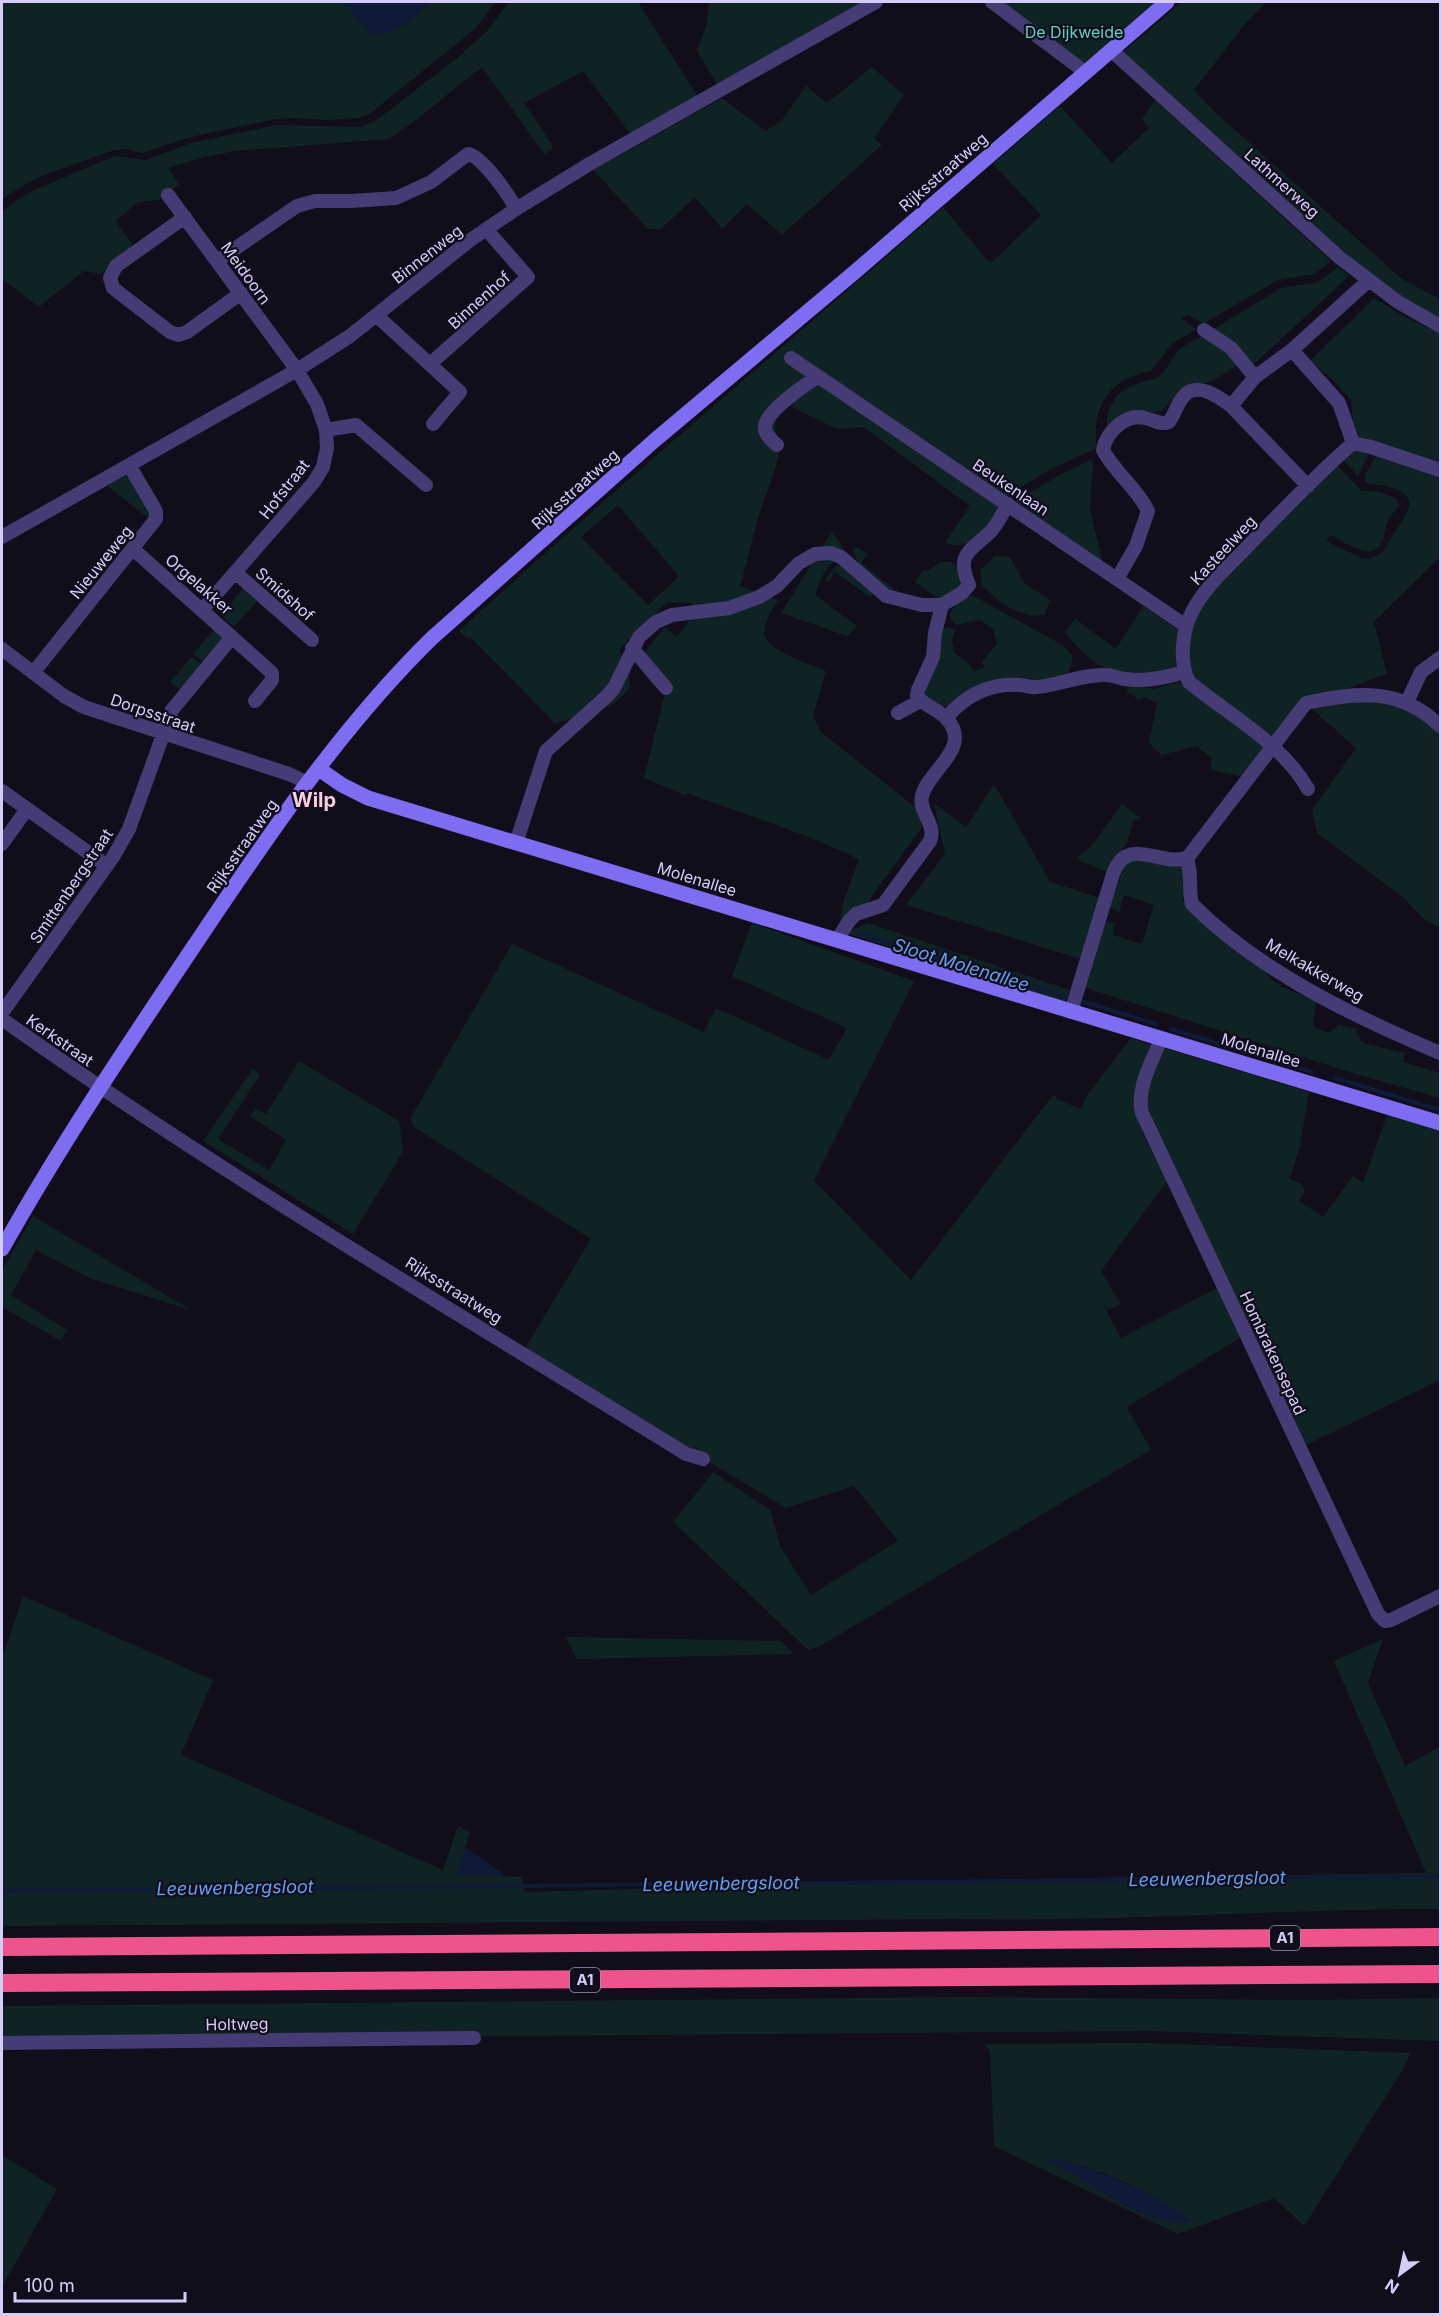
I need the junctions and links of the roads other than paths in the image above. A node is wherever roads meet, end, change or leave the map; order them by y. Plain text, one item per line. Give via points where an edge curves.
1 (876, 2) edge
2 (992, 2) edge
3 (1167, 2) edge
4 (1111, 50) junction
5 (1085, 72) junction
6 (168, 195) dead end
7 (516, 209) junction
8 (184, 216) junction
9 (486, 229) junction
10 (217, 261) junction
11 (1368, 281) junction
12 (241, 293) junction
13 (376, 315) junction
14 (1440, 326) edge
15 (1204, 330) dead end
16 (1292, 350) junction
17 (791, 358) dead end
18 (430, 364) junction
19 (297, 370) junction
20 (817, 376) junction
21 (1255, 377) junction
22 (1231, 406) junction
23 (433, 424) dead end
24 (326, 430) junction
25 (1353, 443) junction
26 (777, 445) dead end
27 (129, 465) junction
28 (1440, 470) edge
29 (426, 485) dead end
30 (1308, 486) junction
31 (1008, 504) junction
32 (2, 537) edge
33 (133, 549) junction
34 (236, 573) junction
35 (1117, 579) junction
36 (912, 603) junction
37 (942, 605) junction
38 (203, 609) junction
39 (1186, 627) junction
40 (935, 633) junction
41 (232, 637) junction
42 (312, 640) dead end
43 (632, 648) junction
44 (2, 649) edge
45 (1440, 658) edge
46 (1184, 672) junction
47 (33, 673) junction
48 (666, 688) dead end
49 (255, 701) dead end
50 (920, 701) junction
51 (1407, 702) junction
52 (898, 713) dead end
53 (946, 718) junction
54 (1440, 726) edge
55 (162, 734) junction
56 (1272, 747) junction
57 (319, 769) junction
58 (308, 783) junction
59 (1308, 789) dead end
60 (2, 791) edge
61 (27, 809) junction
62 (516, 843) junction
63 (2, 844) edge
64 (1188, 856) junction
65 (107, 866) junction
66 (837, 940) junction
67 (1071, 1012) junction
68 (2, 1013) edge
69 (2, 1019) edge
70 (1161, 1039) junction
71 (1440, 1053) edge
72 (99, 1088) junction
73 (1440, 1123) edge
74 (2, 1249) edge
75 (703, 1459) dead end
76 (1440, 1596) edge
77 (1440, 1937) edge
78 (2, 1947) edge
79 (1440, 1974) edge
80 (2, 1983) edge
81 (474, 2038) dead end
82 (2, 2043) edge

1 - 7 street, Binnenweg
2 - 5 street
3 - 4 main road, Rijksstraatweg
4 - 5 main road, Rijksstraatweg
4 - 11 street, Lathmerweg
5 - 57 main road, Rijksstraatweg via 655,440 432,639 362,714
6 - 8 street, Meidoorn
7 - 9 street, Binnenweg
7 - 10 street via 476,156 468,154 425,185 396,198 315,201 297,206
8 - 10 street, Meidoorn
8 - 12 street via 116,267 110,278 113,288 178,335
9 - 13 street, Binnenweg
9 - 18 street, Binnenhof via 528,277
10 - 12 street, Meidoorn
11 - 14 street, Lathmerweg
11 - 16 street
12 - 19 street, Meidoorn
13 - 18 street
13 - 19 street, Binnenweg
15 - 21 street via 1231,348
16 - 21 street
16 - 25 street via 1339,402
17 - 20 street, Beukenlaan
18 - 23 street via 460,392
19 - 24 street, Hofstraat via 317,404
19 - 27 street, Binnenweg
20 - 26 street via 767,419 766,433
20 - 31 street, Beukenlaan
21 - 22 street
22 - 30 street
22 - 35 street via 1205,391 1189,392 1169,422 1156,423 1144,417 1126,420 1105,438 1103,450 1107,458 1148,511 1136,546
24 - 29 street via 356,425
24 - 34 street, Hofstraat via 325,459 314,482
25 - 28 street
25 - 30 street, Kasteelweg
27 - 32 street, Binnenweg
27 - 33 street, Nieuweweg via 156,515
30 - 39 street, Kasteelweg via 1214,580
31 - 35 street, Beukenlaan
31 - 37 street via 991,531 966,552 963,560 969,585
33 - 38 street, Orgelakker
33 - 47 street, Nieuweweg
34 - 38 street, Hofstraat
34 - 42 street, Smidshof
35 - 39 street, Beukenlaan
36 - 37 street
36 - 40 street via 928,615
36 - 43 street via 882,600 841,557 815,554 759,597 729,608 664,618 643,633
37 - 40 street
38 - 41 street, Orgelakker
39 - 46 street, Kasteelweg
40 - 50 street via 933,657 918,690
41 - 49 street via 272,673 272,680
41 - 55 street, Orgelakker via 176,705
43 - 48 street
43 - 62 street via 614,688 546,751
44 - 47 street, Dorpsstraat
45 - 51 street via 1421,672
46 - 53 street via 1148,680 1107,675 1036,687 999,686 974,693
46 - 56 street via 1195,687
47 - 55 street, Dorpsstraat via 74,703
50 - 52 street
50 - 53 street
51 - 54 street
51 - 56 street via 1367,695 1306,704
53 - 66 street via 956,737 922,794 932,830 930,841 883,905 856,914
55 - 58 street, Dorpsstraat
55 - 65 street, Smittenbergstraat via 129,830
56 - 59 street via 1300,774
56 - 64 street
57 - 58 main road, Rijksstraatweg
57 - 62 main road, Molenallee via 368,798
58 - 72 main road, Rijksstraatweg
60 - 61 street
61 - 63 street
61 - 65 street
62 - 66 main road, Molenallee
64 - 67 street via 1177,860 1139,854 1118,864
64 - 71 street, Melkakkerweg via 1192,904 1249,950 1301,986
65 - 68 street, Smittenbergstraat
66 - 67 main road, Molenallee
67 - 70 main road, Molenallee
69 - 72 street, Kerkstraat
70 - 73 main road, Molenallee
70 - 76 street, Hombrakensepad via 1142,1086 1142,1113 1378,1614 1385,1621 1391,1620
72 - 74 main road, Rijksstraatweg
72 - 75 street, Rijksstraatweg via 686,1454
77 - 78 highway, A1
79 - 80 highway, A1
81 - 82 street, Holtweg

